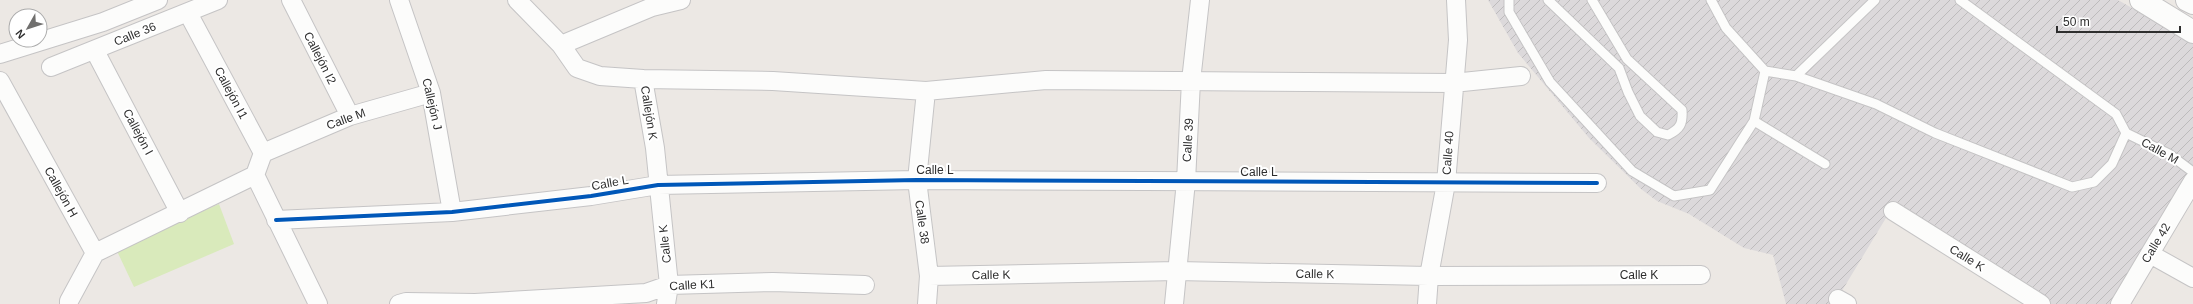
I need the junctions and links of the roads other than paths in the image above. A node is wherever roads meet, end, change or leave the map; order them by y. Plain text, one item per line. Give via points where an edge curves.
1 (158, 0) edge
2 (218, 0) edge
3 (290, 0) edge
4 (399, 0) edge
5 (517, 0) edge
6 (681, 0) edge
7 (1200, 0) edge
8 (1456, 0) edge
9 (1509, 0) edge
10 (1548, 0) edge
11 (1592, 0) edge
12 (1711, 0) edge
13 (1875, 0) edge
14 (1960, 0) edge
15 (2140, 0) edge
16 (2188, 0) edge
17 (2193, 3) edge
18 (650, 4) edge
19 (188, 13) junction
20 (2193, 32) edge
21 (562, 45) junction
22 (95, 50) junction
23 (0, 54) edge
24 (51, 67) dead end
25 (1764, 71) junction
26 (1521, 76) dead end
27 (1796, 76) junction
28 (643, 79) junction
29 (0, 81) edge
30 (1192, 81) junction
31 (1453, 83) junction
32 (926, 91) junction
33 (431, 93) junction
34 (350, 116) junction
35 (1754, 121) junction
36 (2126, 133) junction
37 (263, 152) junction
38 (1825, 164) dead end
39 (2193, 172) edge
40 (255, 175) junction
41 (917, 180) junction
42 (1186, 181) junction
43 (2193, 181) edge
44 (1446, 183) junction
45 (1597, 183) dead end
46 (658, 185) junction
47 (1893, 211) dead end
48 (452, 212) junction
49 (180, 213) junction
50 (276, 220) junction
51 (95, 253) junction
52 (2150, 254) junction
53 (1177, 270) junction
54 (1701, 275) dead end
55 (929, 276) junction
56 (1429, 276) junction
57 (2193, 278) edge
58 (669, 285) junction
59 (865, 285) dead end
60 (69, 304) edge
61 (318, 304) edge
62 (399, 304) edge
63 (666, 304) edge
64 (927, 304) edge
65 (1174, 304) edge
66 (1427, 304) edge
67 (2040, 304) edge
68 (2120, 304) edge

1 - 23 street via 103,22
2 - 19 street, Calle 36
3 - 34 street, Callejón I2
4 - 33 street, Callejón J
5 - 21 street, Callejón K
6 - 18 street
7 - 30 street, Calle 39
8 - 31 street, Calle 40 via 1458,40
9 - 35 lane via 1509,12 1550,82 1632,171 1674,196 1710,190
10 - 11 lane via 1620,68 1640,116 1657,132 1668,135 1678,130 1683,121 1682,110 1627,59
12 - 25 lane via 1726,28
13 - 27 lane
14 - 36 lane via 2116,114
15 - 20 street
16 - 17 street
18 - 21 street
19 - 22 street, Calle 36
19 - 37 street, Callejón I1
21 - 28 street, Callejón K via 577,68 600,76
22 - 24 street, Calle 36
22 - 49 street, Callejón I
25 - 27 lane
25 - 35 lane
26 - 31 street
27 - 36 lane via 1876,104 1934,133 2072,187 2094,182 2108,169
28 - 32 street via 773,81
28 - 46 street, Callejón K
29 - 51 street, Callejón H
30 - 31 street
30 - 32 street via 1046,80
30 - 42 street, Calle 39
31 - 44 street, Calle 40
32 - 41 street, Calle 38
33 - 34 street, Calle M
33 - 48 street, Callejón J
34 - 37 street, Calle M
35 - 38 lane
36 - 39 lane, Calle M via 2169,154
37 - 40 street
40 - 49 street
40 - 50 street
41 - 42 street, Calle L
41 - 46 street, Calle L
41 - 55 street, Calle 38
42 - 44 street, Calle L
42 - 53 street, Calle 39
43 - 52 street, Calle 42
44 - 45 street, Calle L
44 - 56 street, Calle 40
46 - 48 street, Calle L via 591,196
46 - 58 street, Calle K
47 - 67 street, Calle K
48 - 50 street, Calle L
49 - 51 street
50 - 61 street
51 - 60 street
52 - 57 street
52 - 68 street, Calle 42
53 - 55 street, Calle K
53 - 56 street, Calle K
53 - 65 street, Calle 39
54 - 56 street, Calle K
55 - 64 street, Calle 38
56 - 66 street, Calle 40
58 - 59 street, Calle K1 via 773,282
58 - 62 street, Calle K1 via 646,293 475,303
58 - 63 street, Calle K

